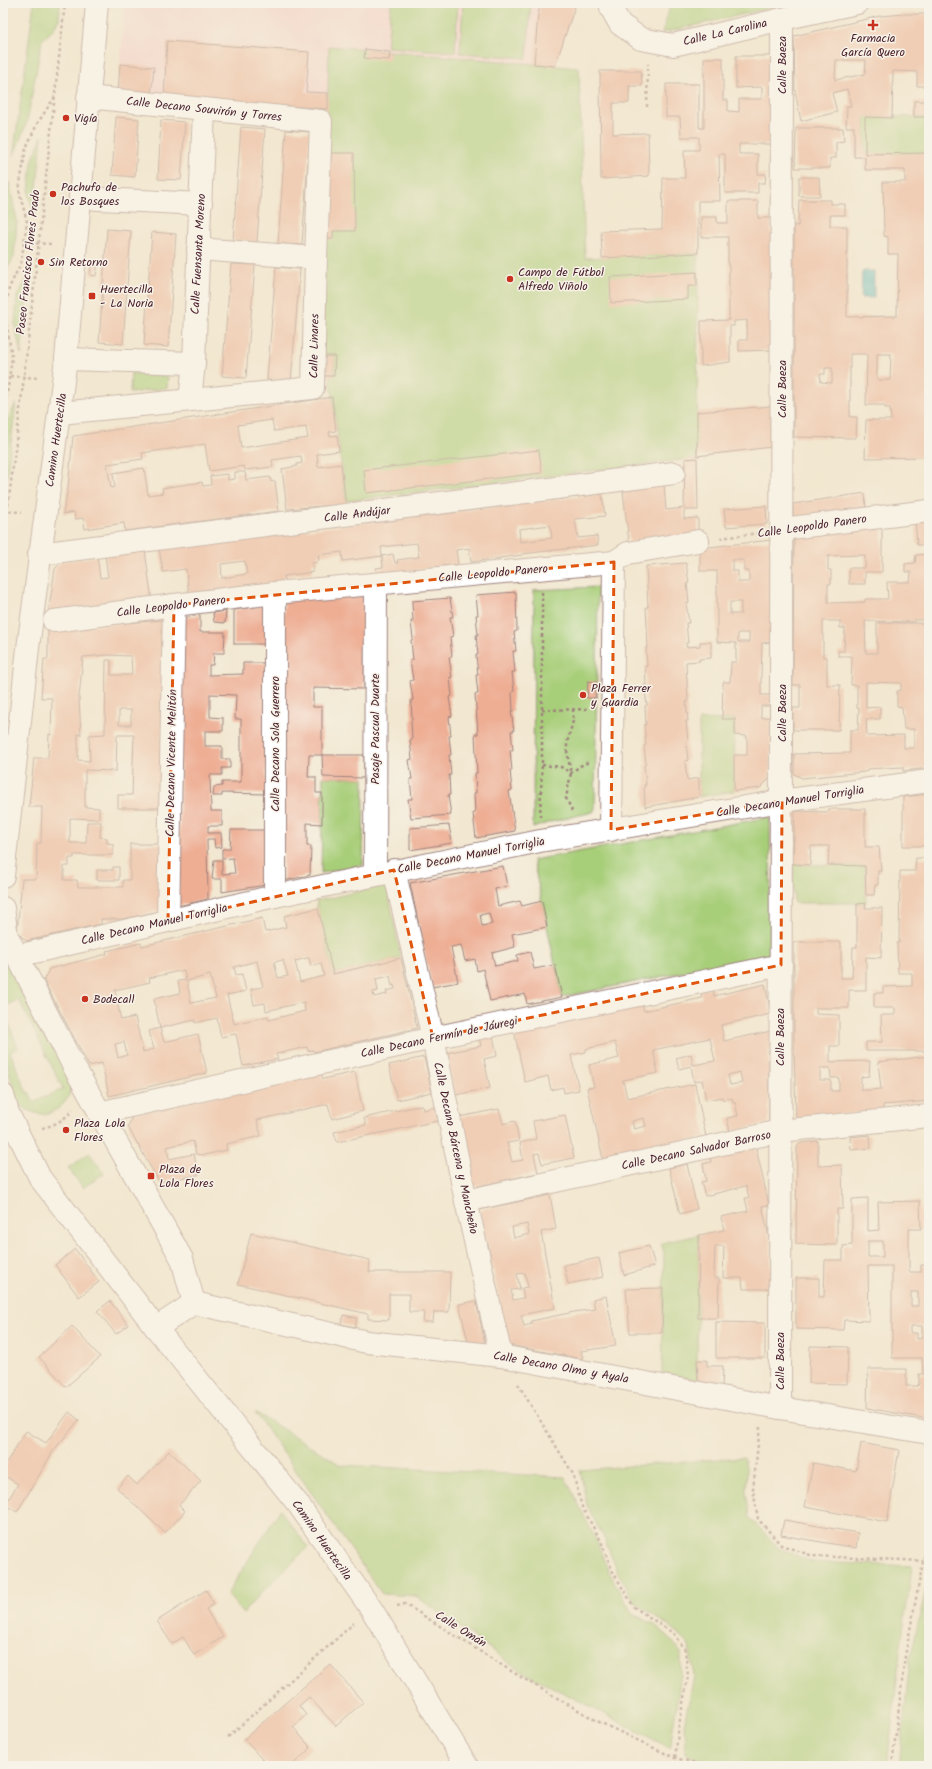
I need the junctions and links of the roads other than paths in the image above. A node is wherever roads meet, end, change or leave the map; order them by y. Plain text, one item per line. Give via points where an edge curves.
1 (97, 3) edge
2 (611, 3) edge
3 (857, 3) edge
4 (782, 19) junction
5 (88, 97) junction
6 (204, 108) junction
7 (321, 121) joint
8 (80, 198) junction
9 (201, 204) junction
10 (198, 249) junction
11 (316, 258) junction
12 (194, 363) junction
13 (65, 369) junction
14 (190, 400) junction
15 (60, 413) junction
16 (674, 473) dead end
17 (929, 510) edge
18 (782, 529) junction
19 (698, 542) road end
20 (39, 554) junction
21 (614, 562) junction
22 (376, 584) junction
23 (275, 593) junction
24 (174, 605) junction
25 (54, 621) dead end
26 (929, 781) edge
27 (782, 801) junction
28 (611, 830) junction
29 (384, 872) junction
30 (3, 876) edge
31 (275, 896) junction
32 (3, 908) edge
33 (168, 921) junction
34 (17, 956) junction
35 (781, 965) junction
36 (433, 1038) junction
37 (3, 1096) edge
38 (99, 1113) junction
39 (929, 1116) edge
40 (780, 1131) junction
41 (466, 1201) junction
42 (194, 1304) junction
43 (156, 1328) junction
44 (501, 1356) junction
45 (771, 1406) junction
46 (929, 1433) edge
47 (467, 1766) edge

1 - 5 street, Camino Huertecilla
2 - 4 street, Calle La Carolina via 620,24 637,28 641,39 673,45
3 - 4 street, Calle La Carolina
4 - 18 street, Calle Baeza
5 - 6 street, Calle Decano Souvirón y Torres
5 - 8 street, Camino Huertecilla
6 - 7 street, Calle Decano Souvirón y Torres
6 - 9 street, Calle Fuensanta Moreno
7 - 11 street, Calle Linares
8 - 9 street
8 - 13 street, Camino Huertecilla
9 - 10 street, Calle Fuensanta Moreno
10 - 11 street
10 - 12 street, Calle Fuensanta Moreno
11 - 14 street, Calle Linares via 313,388
12 - 13 street
12 - 14 street, Calle Fuensanta Moreno
13 - 15 street, Camino Huertecilla
14 - 15 street, Calle Linares
15 - 20 street, Camino Huertecilla
16 - 20 street, Calle Andújar
17 - 18 street, Calle Leopoldo Panero
18 - 27 street, Calle Baeza
19 - 21 street, Calle Leopoldo Panero via 628,553
20 - 30 street, Camino Huertecilla
21 - 22 street, Calle Leopoldo Panero
21 - 28 street
22 - 23 street, Calle Leopoldo Panero
22 - 29 street, Pasaje Pascual Duarte
23 - 24 street, Calle Leopoldo Panero
23 - 31 street, Calle Decano Sola Guerrero
24 - 25 street, Calle Leopoldo Panero
24 - 33 street, Calle Decano Vicente Melitón
26 - 27 street, Calle Decano Manuel Torriglia
27 - 28 street, Calle Decano Manuel Torriglia
27 - 35 street, Calle Baeza
28 - 29 street, Calle Decano Manuel Torriglia via 540,841
29 - 31 street, Calle Decano Manuel Torriglia
29 - 36 street, Calle Decano Bárcena y Mancheño
31 - 33 street, Calle Decano Manuel Torriglia
32 - 34 street via 7,936
33 - 34 street, Calle Decano Manuel Torriglia
34 - 38 street
35 - 36 street, Calle Decano Fermín de Jáuregi
35 - 40 street, Calle Baeza
36 - 38 street, Calle Decano Fermín de Jáuregi
36 - 41 street, Calle Decano Bárcena y Mancheño
37 - 43 street via 8,1113 40,1178
38 - 42 street via 182,1259
39 - 40 street, Calle Decano Salvador Barroso
40 - 41 street, Calle Decano Salvador Barroso
40 - 45 street, Calle Baeza
41 - 44 street, Calle Decano Bárcena y Mancheño
42 - 43 street
42 - 44 street, Calle Decano Olmo y Ayala via 368,1342
43 - 47 street, Camino Huertecilla via 298,1504 372,1610
44 - 45 street, Calle Decano Olmo y Ayala
45 - 46 street, Calle Decano Olmo y Ayala

